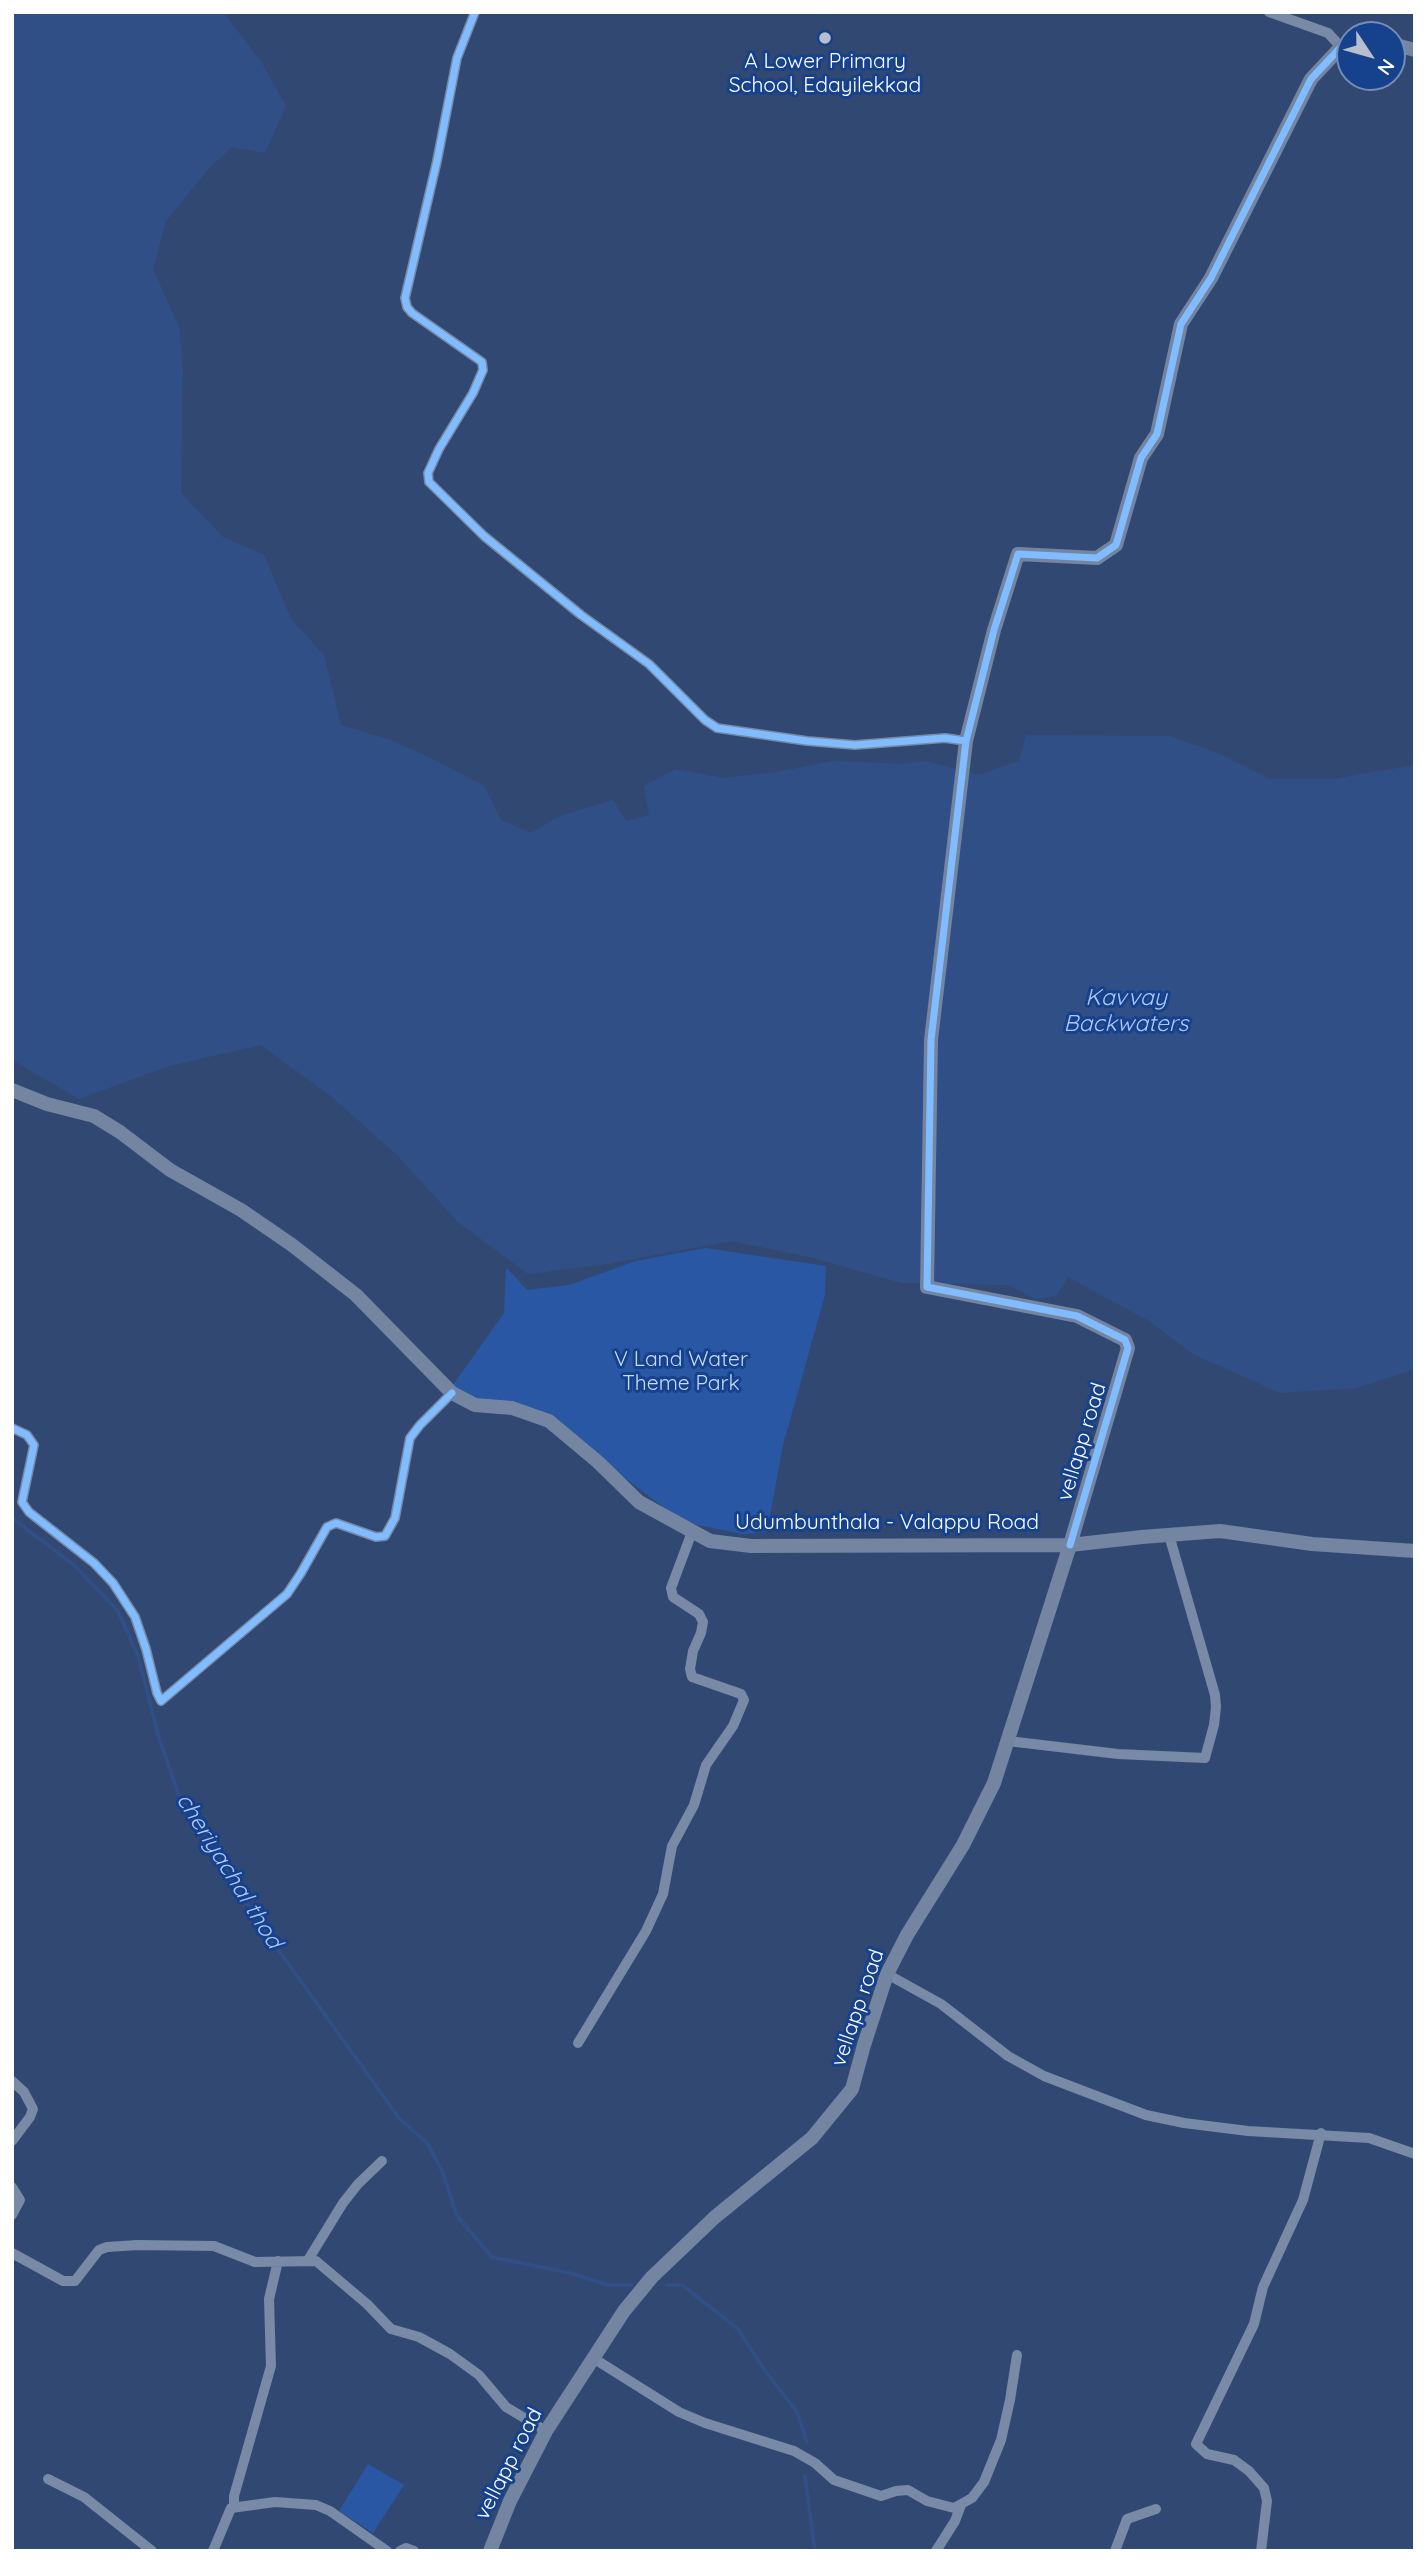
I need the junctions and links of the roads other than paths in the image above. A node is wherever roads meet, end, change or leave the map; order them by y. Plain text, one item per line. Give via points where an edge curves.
1 (475, 12) edge
2 (1269, 12) edge
3 (1336, 39) edge
4 (1336, 56) edge
5 (966, 741) junction
6 (12, 1090) edge
7 (452, 1393) junction
8 (12, 1428) edge
9 (692, 1532) junction
10 (1169, 1535) junction
11 (1070, 1545) junction
12 (1415, 1551) edge
13 (1008, 1741) junction
14 (887, 1973) junction
15 (578, 2043) dead end
16 (12, 2081) edge
17 (1321, 2133) junction
18 (12, 2141) edge
19 (1415, 2154) edge
20 (382, 2161) dead end
21 (12, 2188) edge
22 (12, 2215) edge
23 (12, 2253) edge
24 (308, 2260) junction
25 (278, 2262) junction
26 (1017, 2355) dead end
27 (593, 2358) junction
28 (546, 2431) junction
29 (48, 2479) dead end
30 (961, 2505) junction
31 (234, 2506) junction
32 (1156, 2509) dead end
33 (152, 2551) edge
34 (214, 2551) edge
35 (387, 2551) edge
36 (400, 2551) edge
37 (414, 2551) edge
38 (490, 2551) edge
39 (936, 2551) edge
40 (1115, 2551) edge
41 (1261, 2551) edge

1 - 5 street via 457,58 405,298 412,313 482,362 483,370 439,449 429,482 484,536 649,663 717,728 855,745 944,738
2 - 3 street
4 - 5 main road via 1311,79 1211,278 1181,324 1157,434 1141,458 1116,545 1097,558 1018,554
5 - 11 main road, vellapp road via 931,1040 927,1287 1077,1316 1125,1340 1128,1348
6 - 7 main road, Udumbunthala - Valappu Road via 94,1116 170,1170 272,1231 356,1295
7 - 8 street via 411,1438 395,1518 385,1536 336,1523 327,1527 287,1594 161,1701 135,1617 113,1583 22,1502 34,1445 27,1435
7 - 9 main road, Udumbunthala - Valappu Road via 475,1405 512,1408 549,1421 639,1502
9 - 11 main road, Udumbunthala - Valappu Road via 709,1541 751,1546
9 - 15 street via 671,1588 673,1597 699,1614 703,1622 693,1651 691,1677 741,1694 744,1700 733,1726 706,1765 694,1805 672,1846 663,1894 646,1931
10 - 11 main road, Udumbunthala - Valappu Road
10 - 12 main road, Udumbunthala - Valappu Road via 1220,1531 1312,1544
10 - 13 street via 1215,1695 1214,1725 1205,1758
11 - 13 main road, vellapp road
13 - 14 main road, vellapp road via 994,1783 963,1845
14 - 17 street via 941,2004 1008,2056 1044,2076 1146,2115 1248,2130
14 - 27 main road, vellapp road via 852,2089 812,2138 715,2217 652,2277
16 - 18 street via 33,2109
17 - 19 street via 1369,2138
17 - 41 street via 1303,2200 1263,2287 1254,2323 1196,2444 1207,2454 1234,2460 1264,2488 1267,2501
20 - 24 street via 342,2203
21 - 22 street via 20,2200
23 - 25 street via 63,2281 75,2281 99,2250 107,2247 214,2246 255,2262
24 - 25 street
24 - 28 street via 331,2272 391,2329 419,2337 450,2354 479,2375 506,2407
25 - 31 street via 270,2299 271,2366
26 - 30 street via 1001,2440 984,2482
27 - 28 main road, vellapp road
27 - 30 street via 679,2412 794,2451 834,2480 881,2496 908,2490 943,2506
28 - 38 main road, vellapp road
29 - 33 street via 84,2497
30 - 39 street
31 - 34 street
31 - 35 street via 316,2505
32 - 40 street via 1127,2519
36 - 37 street

